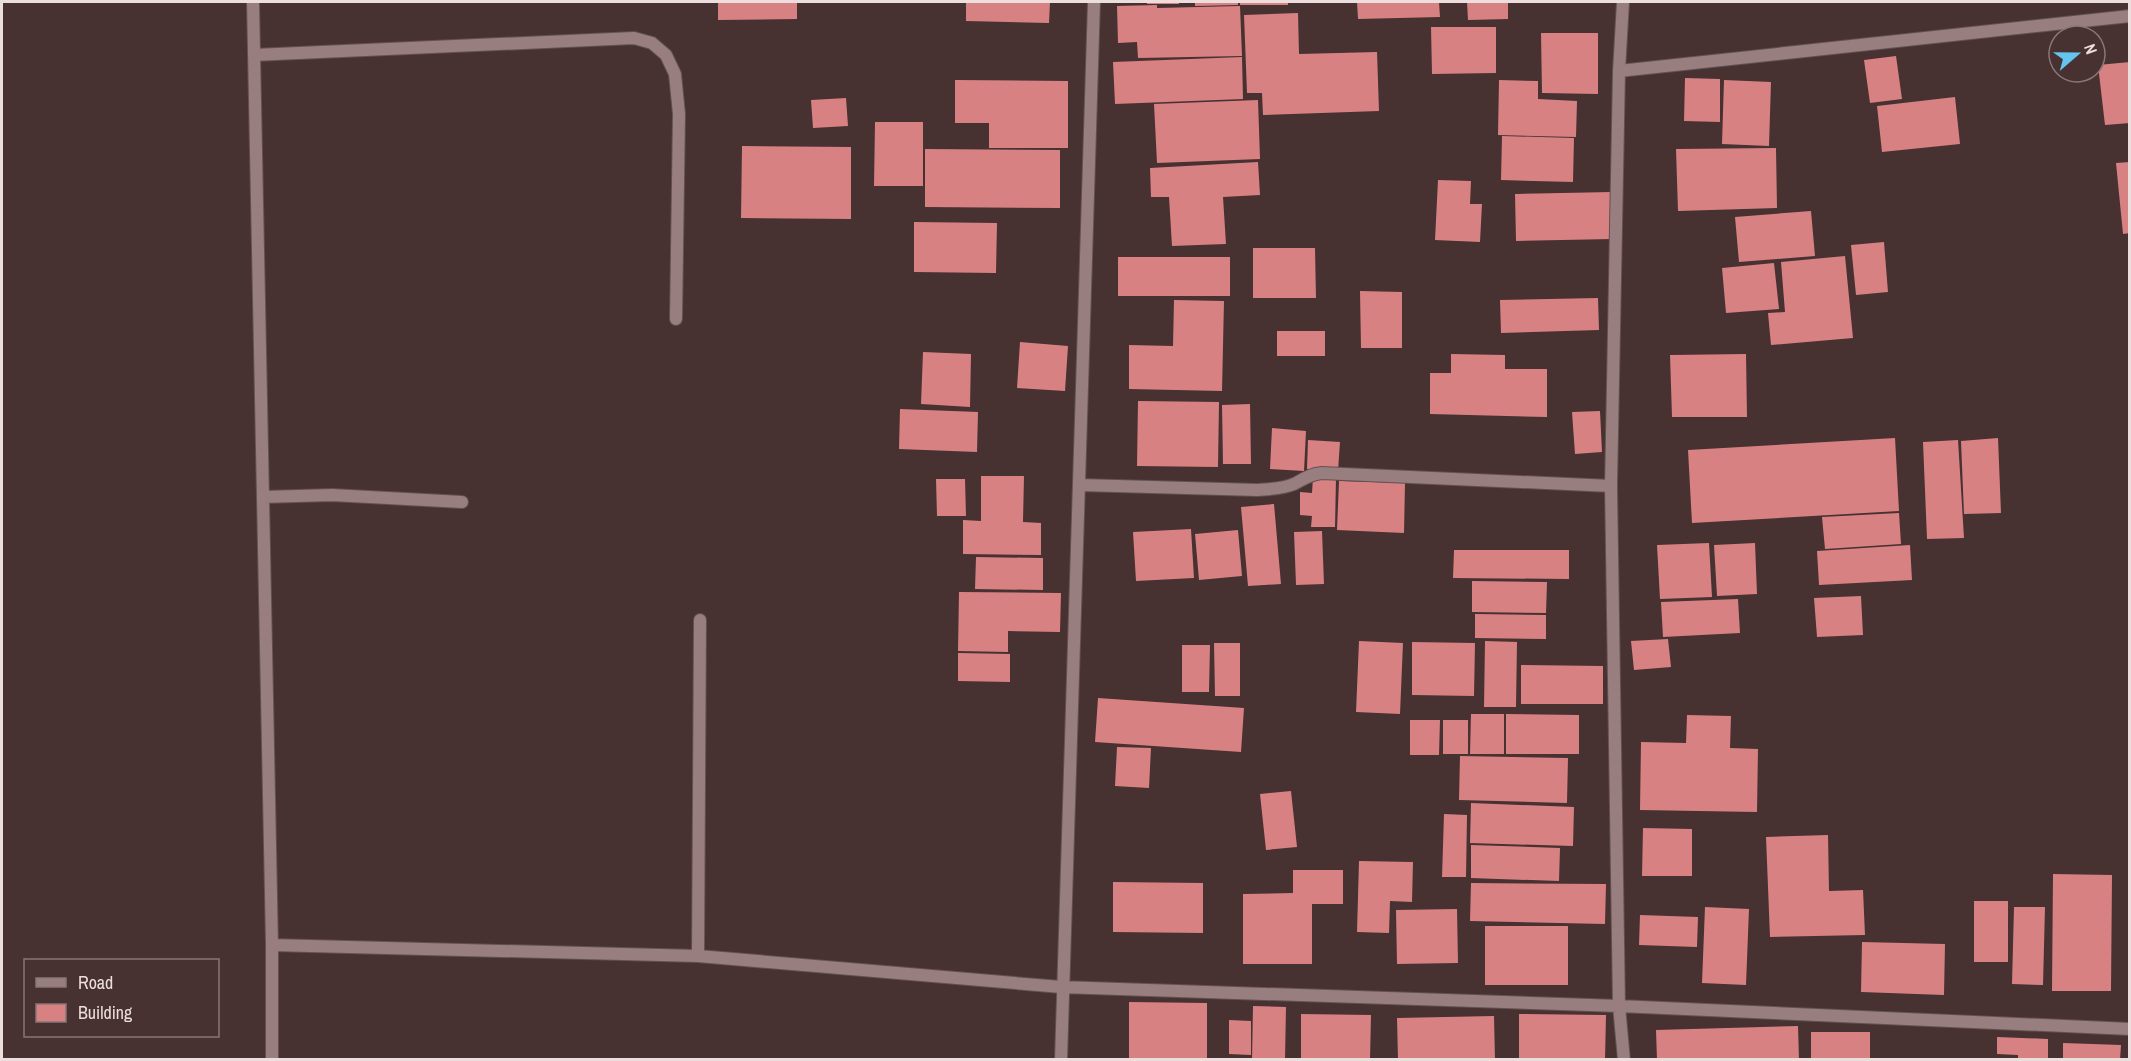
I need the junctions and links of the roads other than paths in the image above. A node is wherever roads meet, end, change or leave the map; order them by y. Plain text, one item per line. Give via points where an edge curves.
1 (253, 2) edge
2 (1094, 2) edge
3 (1623, 2) edge
4 (2130, 16) edge
5 (254, 55) junction
6 (1618, 70) junction
7 (676, 319) dead end
8 (1080, 485) junction
9 (1611, 486) junction
10 (263, 497) junction
11 (462, 502) dead end
12 (700, 620) dead end
13 (272, 945) junction
14 (698, 956) junction
15 (1061, 987) junction
16 (1619, 1006) junction
17 (2130, 1029) edge
18 (272, 1059) edge
19 (1060, 1059) edge
20 (1624, 1059) edge

1 - 5 street
2 - 8 street
3 - 6 street
4 - 6 street
5 - 7 street via 634,39 652,43 666,55 675,74 679,114
5 - 10 street
6 - 9 street
8 - 9 street via 1258,490 1280,488 1322,473
8 - 15 street
9 - 16 street
10 - 11 street via 332,495
10 - 13 street
12 - 14 street
13 - 14 street
13 - 18 street
14 - 15 street
15 - 16 street
15 - 19 street
16 - 17 street
16 - 20 street

